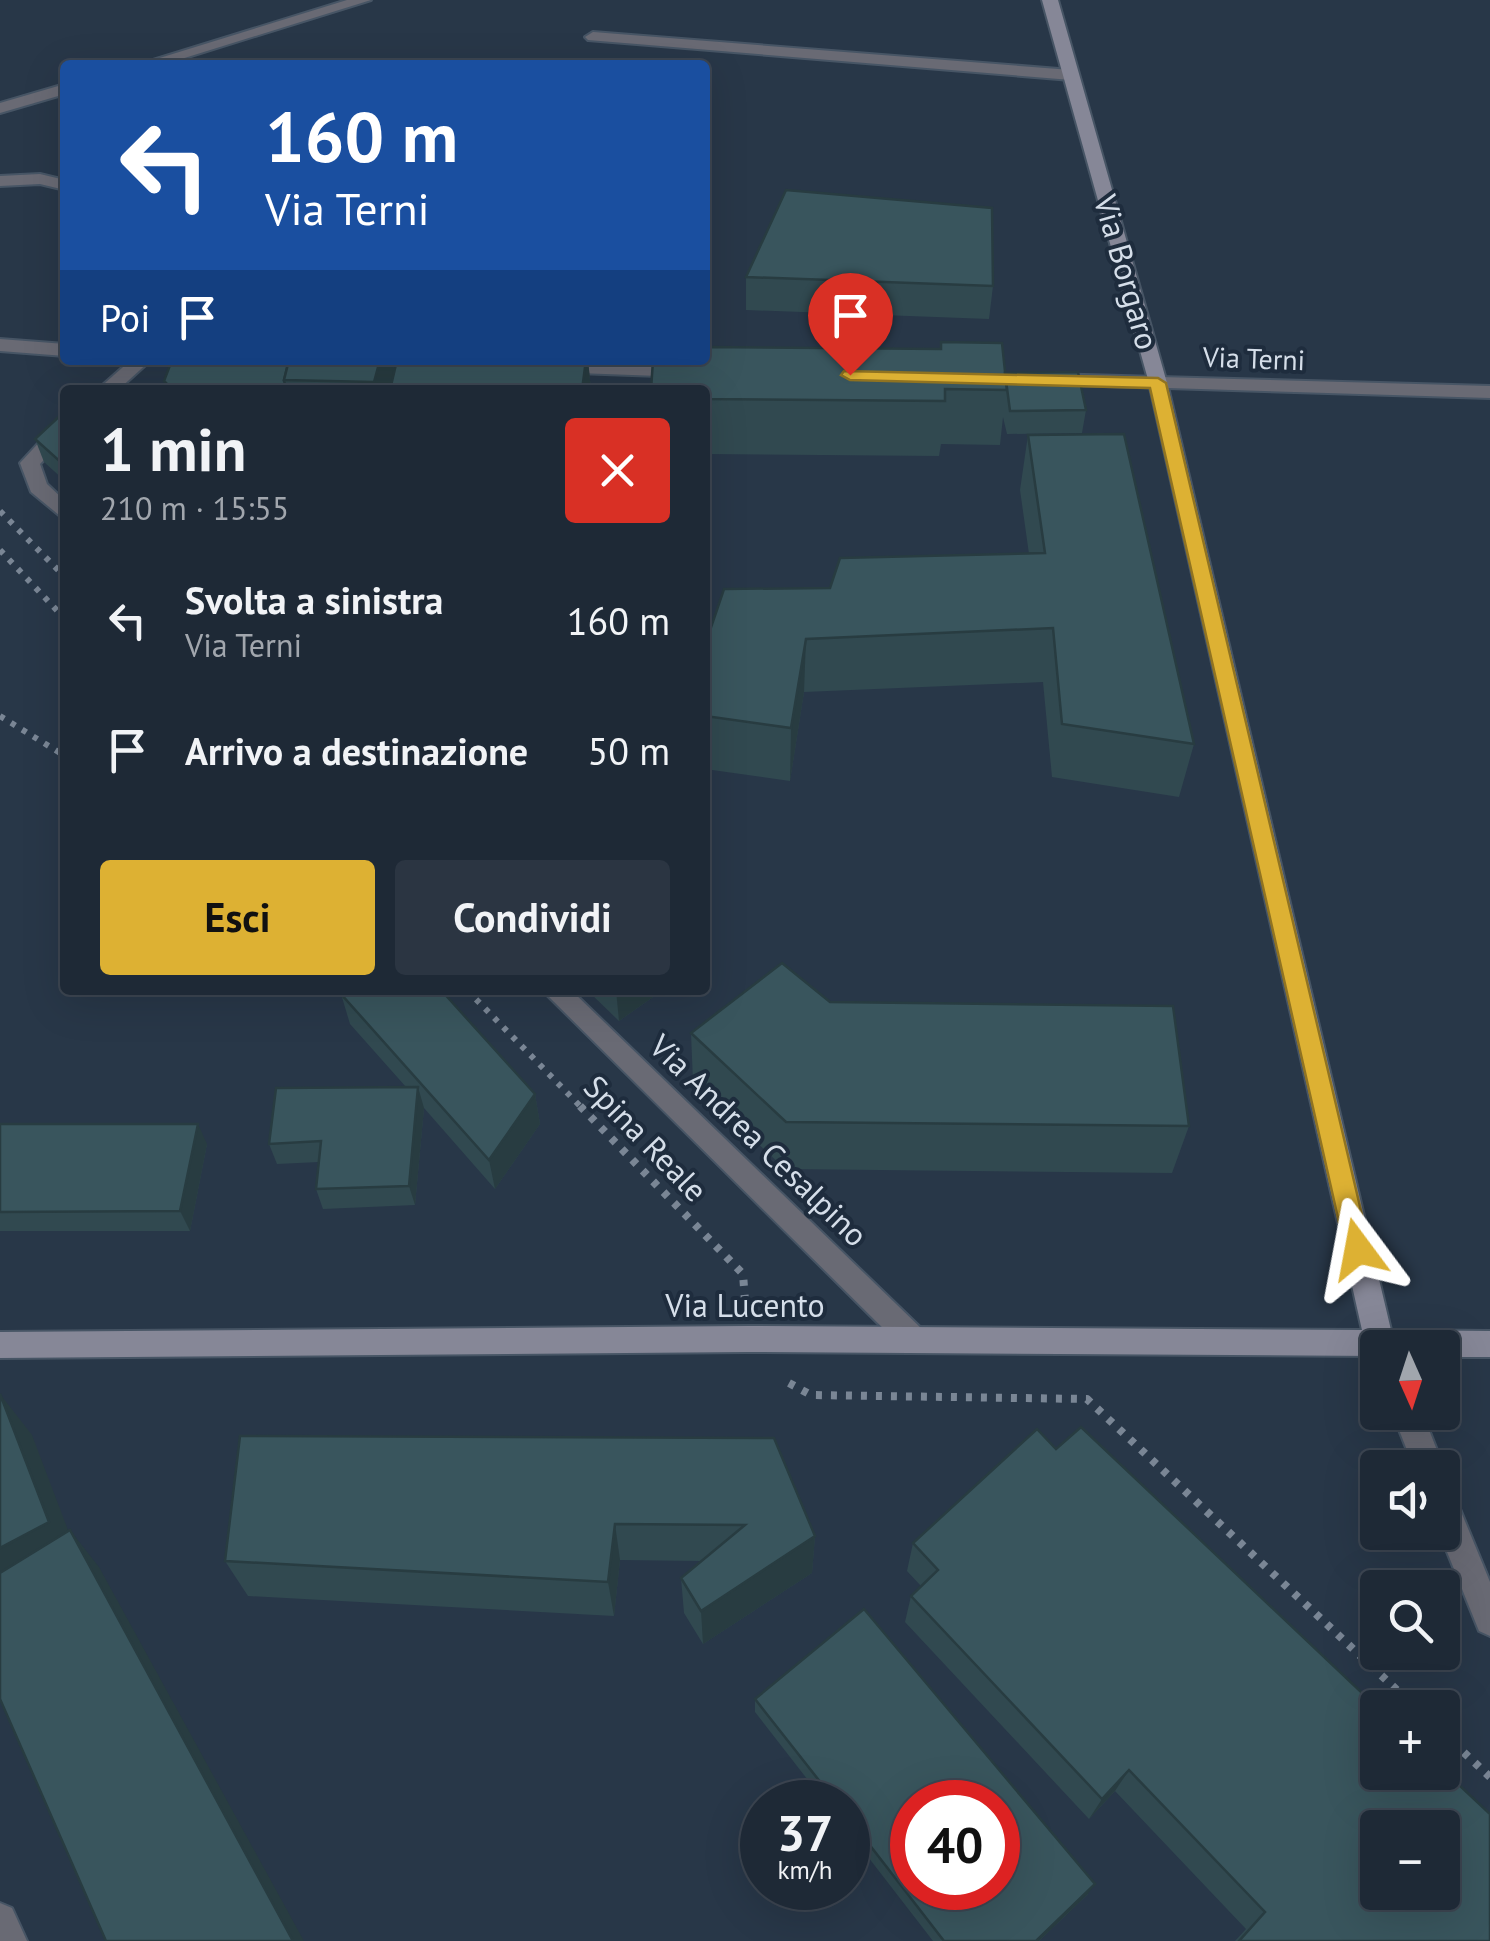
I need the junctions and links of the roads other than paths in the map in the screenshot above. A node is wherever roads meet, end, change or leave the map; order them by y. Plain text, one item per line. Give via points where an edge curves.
1 (363, 0) edge
2 (1050, 0) edge
3 (594, 38) dead end
4 (209, 46) junction
5 (162, 60) edge
6 (202, 60) edge
7 (1071, 75) junction
8 (60, 90) edge
9 (0, 108) edge
10 (0, 181) edge
11 (60, 184) edge
12 (0, 345) edge
13 (60, 350) edge
14 (136, 365) edge
15 (568, 365) edge
16 (602, 365) edge
17 (531, 367) edge
18 (705, 372) edge
19 (1033, 380) edge
20 (1158, 383) junction
21 (113, 385) edge
22 (1490, 392) edge
23 (60, 431) edge
24 (60, 508) edge
25 (559, 995) edge
26 (1376, 1330) edge
27 (914, 1340) junction
28 (1490, 1344) edge
29 (0, 1345) edge
30 (1460, 1345) edge
31 (1360, 1346) edge
32 (1460, 1546) edge
33 (1490, 1620) edge
34 (0, 1920) edge
35 (10, 1941) edge

1 - 4 street
2 - 7 street, Via Borgaro
3 - 7 street
4 - 5 street
4 - 6 street
7 - 20 street, Via Borgaro
8 - 9 street
10 - 11 street
12 - 13 street
14 - 21 street
15 - 17 street
16 - 18 street
19 - 20 street, Via Terni
20 - 22 street, Via Terni
20 - 26 street, Via Borgaro
23 - 24 street via 30,464 38,486
25 - 27 street, Via Andrea Cesalpino
27 - 29 street, Via Lucento
27 - 31 street, Via Lucento
28 - 30 street, Via Lucento
32 - 33 street
34 - 35 street

